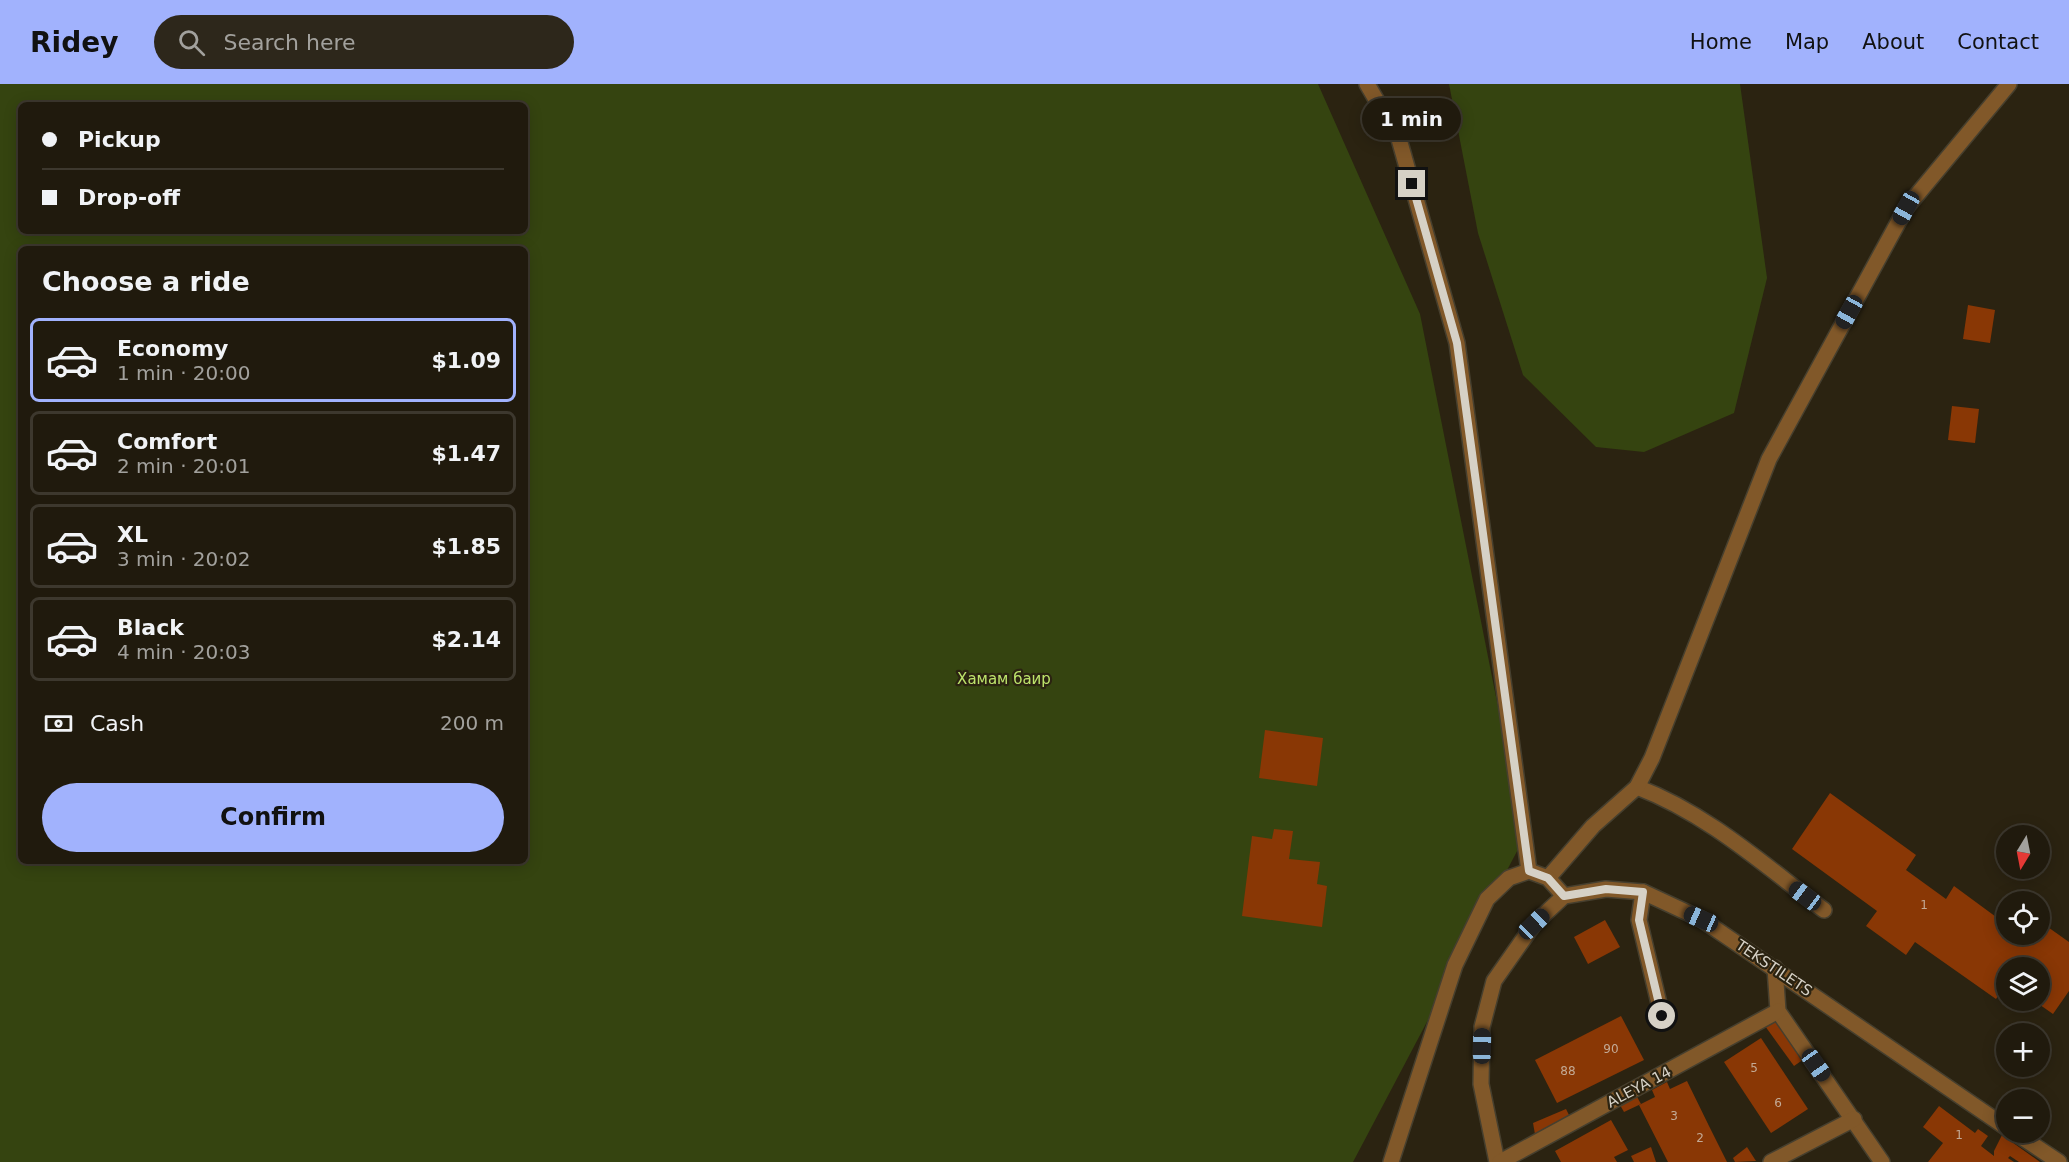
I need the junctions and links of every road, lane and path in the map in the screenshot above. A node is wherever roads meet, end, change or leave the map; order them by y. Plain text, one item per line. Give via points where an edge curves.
1 (1367, 84) edge
2 (2009, 84) edge
3 (1637, 787) junction
4 (1529, 871) junction
5 (1548, 878) junction
6 (1643, 892) junction
7 (1564, 896) junction
8 (1824, 910) dead end
9 (1775, 969) junction
10 (1778, 1011) junction
11 (1662, 1016) dead end
12 (1854, 1119) junction
13 (1996, 1120) edge
14 (2030, 1143) edge
15 (1391, 1162) edge
16 (1499, 1162) edge
17 (1771, 1162) edge
18 (1882, 1162) edge
19 (2059, 1162) edge

1 - 4 street via 1399,139 1457,343
2 - 3 street via 1906,208 1769,459 1652,758
3 - 5 street via 1593,826
3 - 8 street via 1669,799 1713,826
4 - 5 street
4 - 15 street via 1509,878 1488,898 1455,965
5 - 7 street
6 - 7 street, TEKSTILETS via 1606,889
6 - 9 street, TEKSTILETS via 1701,919
6 - 11 street via 1639,920
7 - 16 street via 1534,924 1494,981 1482,1027 1481,1084
9 - 10 street
9 - 13 street, TEKSTILETS
10 - 12 street
10 - 16 street, ALEYA 14
12 - 17 street
12 - 18 street
14 - 19 street

